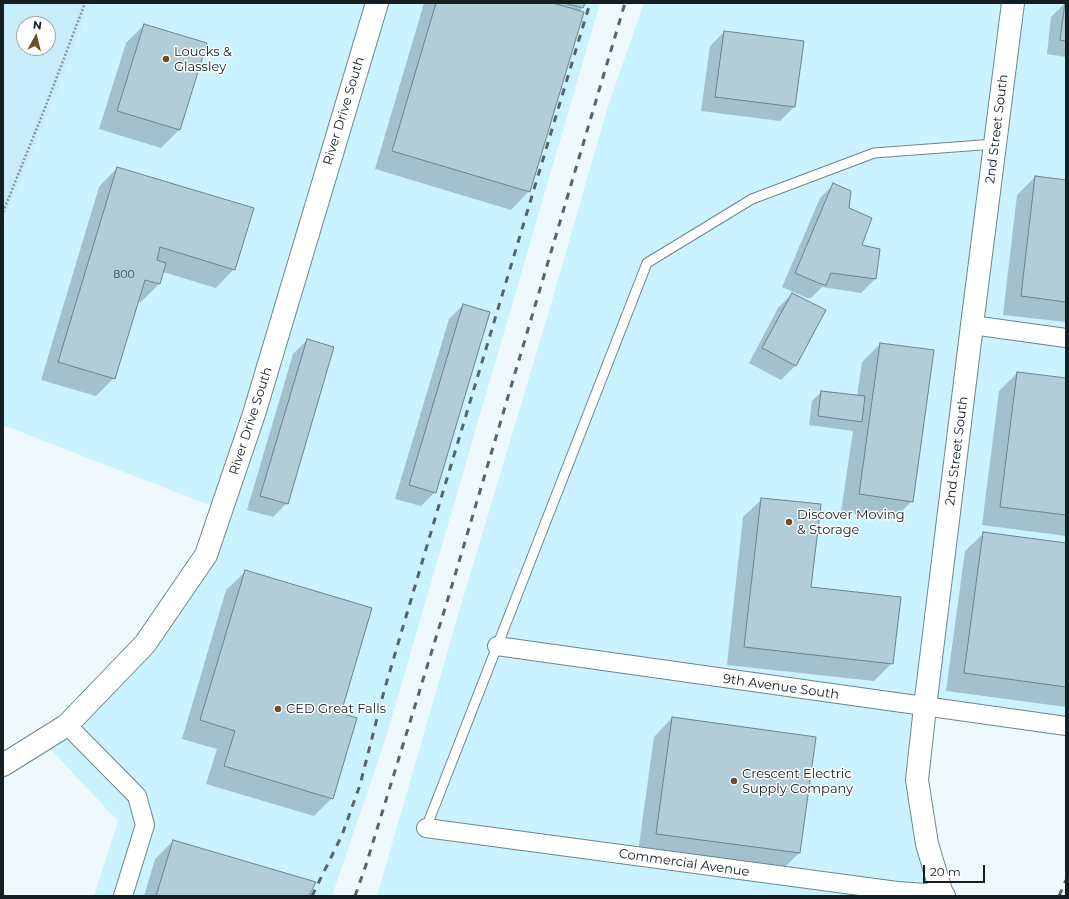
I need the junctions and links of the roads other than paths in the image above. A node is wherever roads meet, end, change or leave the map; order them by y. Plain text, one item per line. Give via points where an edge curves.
1 (376, 3) edge
2 (1013, 3) edge
3 (995, 144) junction
4 (972, 325) junction
5 (1066, 338) edge
6 (497, 646) junction
7 (925, 707) junction
8 (67, 725) junction
9 (1066, 726) edge
10 (3, 765) edge
11 (426, 828) joint
12 (943, 895) edge
13 (123, 896) edge

1 - 8 street, River Drive South via 254,414 206,555 145,644
2 - 3 street, 2nd Street South
3 - 4 street, 2nd Street South
3 - 6 lane via 874,152 752,199 647,263
4 - 5 street
4 - 7 street, 2nd Street South
6 - 7 street, 9th Avenue South
6 - 11 lane
7 - 9 street, 9th Avenue South
7 - 12 street, 2nd Street South via 917,780 927,844
8 - 10 street, River Drive South
8 - 13 street via 137,796 145,825
11 - 12 street, Commercial Avenue

